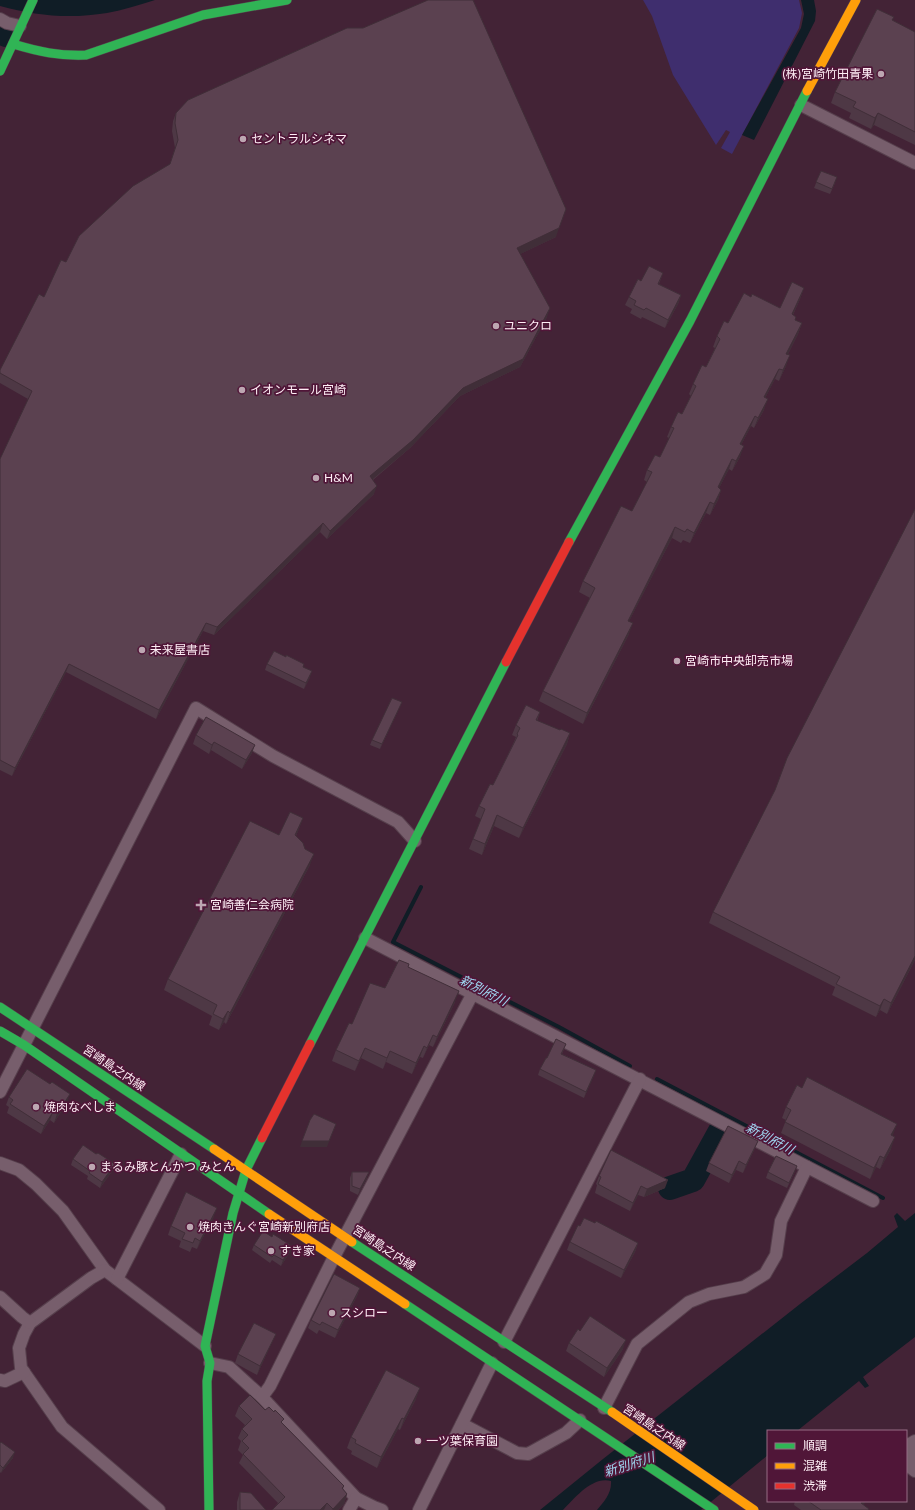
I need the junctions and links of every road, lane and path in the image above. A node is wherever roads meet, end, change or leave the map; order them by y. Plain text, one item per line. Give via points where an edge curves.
1 (33, 0) edge
2 (287, 0) edge
3 (856, 0) edge
4 (842, 7) dead end
5 (0, 19) edge
6 (845, 20) junction
7 (22, 21) junction
8 (13, 44) junction
9 (0, 71) edge
10 (801, 105) junction
11 (915, 163) edge
12 (414, 841) junction
13 (365, 938) junction
14 (473, 993) junction
15 (0, 1007) edge
16 (33, 1028) junction
17 (0, 1031) edge
18 (24, 1045) junction
19 (640, 1079) junction
20 (0, 1092) edge
21 (181, 1154) junction
22 (0, 1163) edge
23 (807, 1167) junction
24 (246, 1170) junction
25 (239, 1194) junction
26 (872, 1201) dead end
27 (345, 1237) junction
28 (334, 1257) junction
29 (105, 1270) junction
30 (117, 1279) junction
31 (0, 1297) edge
32 (30, 1323) junction
33 (504, 1342) junction
34 (205, 1346) junction
35 (210, 1363) junction
36 (492, 1363) junction
37 (24, 1372) junction
38 (0, 1380) edge
39 (262, 1397) junction
40 (604, 1408) junction
41 (580, 1420) junction
42 (462, 1424) junction
43 (915, 1441) edge
44 (915, 1471) edge
45 (356, 1498) junction
46 (159, 1510) edge
47 (209, 1510) edge
48 (349, 1510) edge
49 (382, 1510) edge
50 (418, 1510) edge
51 (714, 1510) edge
52 (754, 1510) edge

1 - 7 street
2 - 8 street via 203,15 86,55 42,53
3 - 6 street
4 - 6 street
5 - 7 street via 8,23
6 - 10 street
7 - 8 street
8 - 9 street
10 - 11 street
10 - 12 street via 690,321 557,564
12 - 13 street
12 - 16 street via 398,822 273,756 196,708
13 - 14 street
13 - 24 street
14 - 19 street
14 - 27 street
15 - 16 street, 宮崎島之内線
16 - 18 street
16 - 24 street, 宮崎島之内線
17 - 18 street
18 - 20 street
18 - 21 street
19 - 23 street
19 - 33 street
21 - 25 street
21 - 30 street
22 - 29 street via 19,1170 63,1210
23 - 26 street
23 - 40 street via 781,1221 776,1255 765,1274 744,1287 709,1294 689,1302 637,1344
24 - 25 street
24 - 27 street, 宮崎島之内線
25 - 28 street
25 - 34 street via 225,1247
27 - 28 street
27 - 33 street, 宮崎島之内線
28 - 36 street
28 - 39 street via 270,1386
29 - 30 street
29 - 32 street
30 - 34 street
31 - 32 street
32 - 37 street via 19,1348 21,1368
33 - 40 street, 宮崎島之内線
34 - 35 street
35 - 39 street via 229,1368
35 - 47 street via 207,1381
36 - 41 street
36 - 42 street
37 - 38 street via 5,1381
37 - 46 street via 62,1427
39 - 45 street
40 - 52 street, 宮崎島之内線
41 - 42 street via 566,1433 528,1454 517,1453
41 - 51 street
42 - 50 street
43 - 44 street via 910,1444 910,1467
45 - 48 street
45 - 49 street

